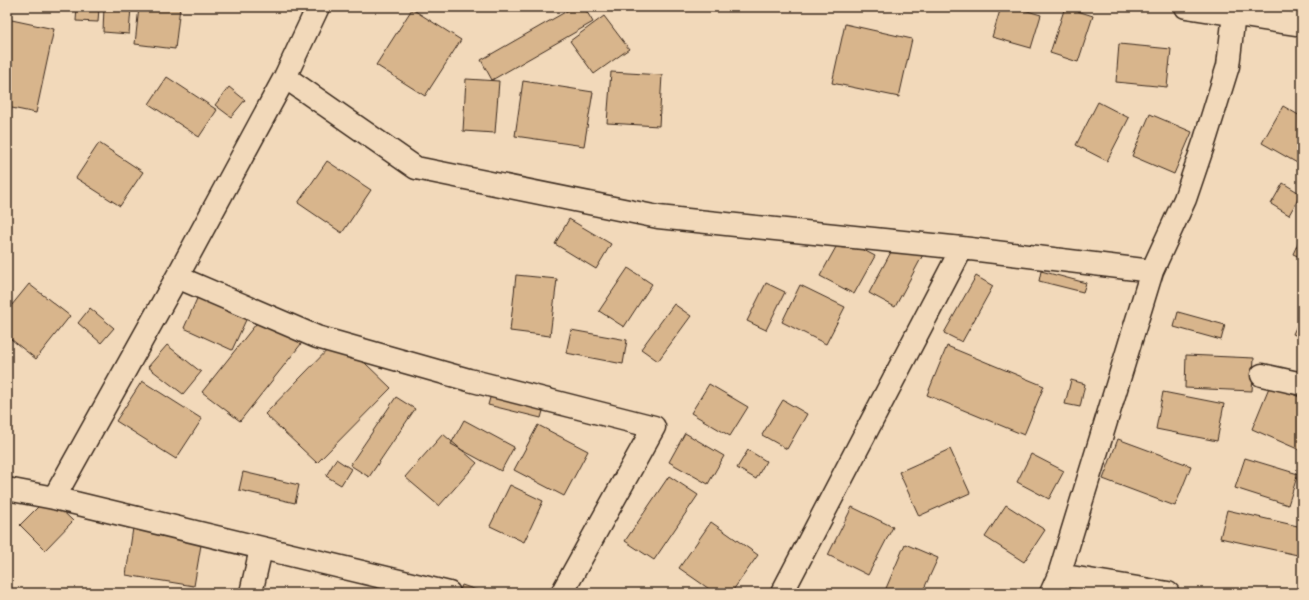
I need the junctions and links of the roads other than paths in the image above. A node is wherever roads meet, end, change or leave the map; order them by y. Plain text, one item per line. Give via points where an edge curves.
1 (318, 7) edge
2 (1186, 7) edge
3 (1234, 14) junction
4 (1302, 25) edge
5 (285, 78) junction
6 (962, 248) junction
7 (1152, 270) junction
8 (177, 277) junction
9 (1262, 375) dead end
10 (1302, 384) edge
11 (7, 489) edge
12 (54, 498) junction
13 (261, 549) junction
14 (1055, 584) edge
15 (251, 593) edge
16 (449, 593) edge
17 (562, 593) edge
18 (782, 593) edge
19 (1168, 593) edge

1 - 5 street
2 - 3 street
3 - 4 street
3 - 7 street via 1228,66 1205,140 1185,199
5 - 6 street via 416,168 658,217
5 - 8 street
6 - 7 street
6 - 18 street
7 - 14 street
8 - 12 street
8 - 17 street via 317,337 469,380 654,427
9 - 10 street
11 - 12 street
12 - 13 street
13 - 15 street
13 - 16 street
14 - 19 street

